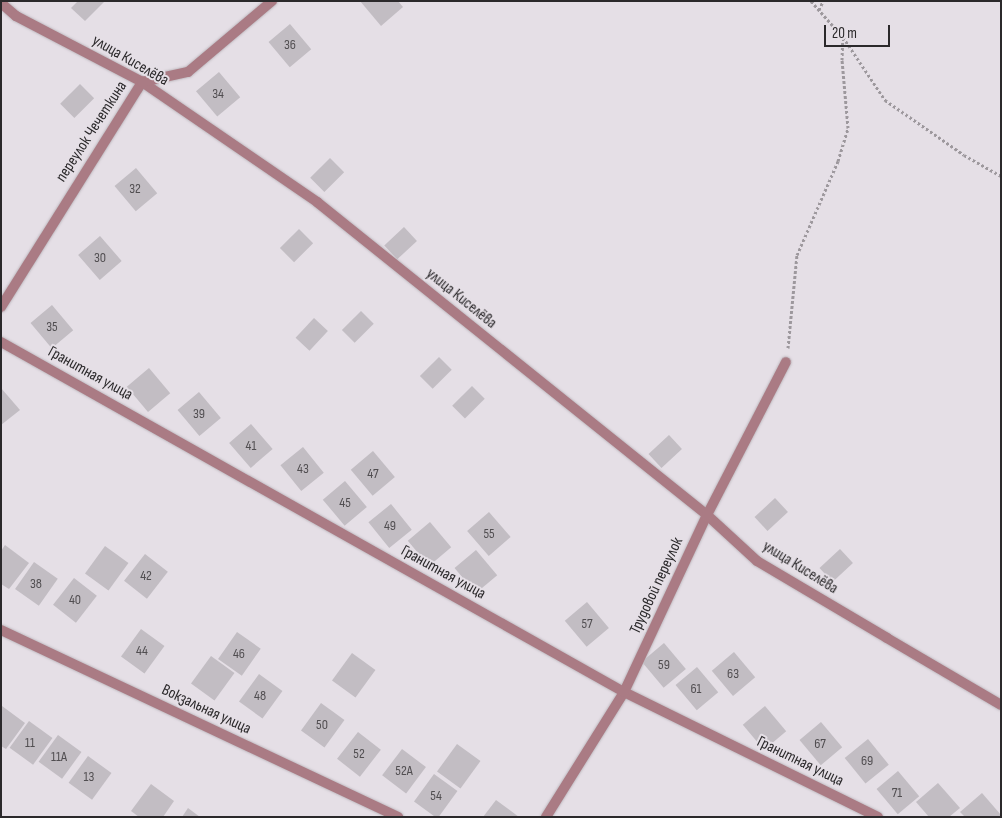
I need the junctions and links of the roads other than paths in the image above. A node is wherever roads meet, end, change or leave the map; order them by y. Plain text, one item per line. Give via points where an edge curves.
1 (272, 1) edge
2 (1, 3) edge
3 (142, 82) junction
4 (1, 306) edge
5 (1, 342) edge
6 (786, 362) road end
7 (707, 515) junction
8 (1, 630) edge
9 (624, 692) junction
10 (1001, 705) edge
11 (398, 817) edge
12 (546, 817) edge
13 (878, 817) edge

1 - 3 street, переулок Чечеткина via 188,72
2 - 3 street, улица Киселёва via 16,16
3 - 4 street, переулок Чечеткина
3 - 7 street, улица Киселёва via 317,202
5 - 9 street, Гранитная улица
6 - 7 street, Трудовой переулок
7 - 9 street, Трудовой переулок
7 - 10 street, улица Киселёва via 757,561
8 - 11 street, Вокзальная улица
9 - 12 street, Трудовой переулок
9 - 13 street, Гранитная улица

